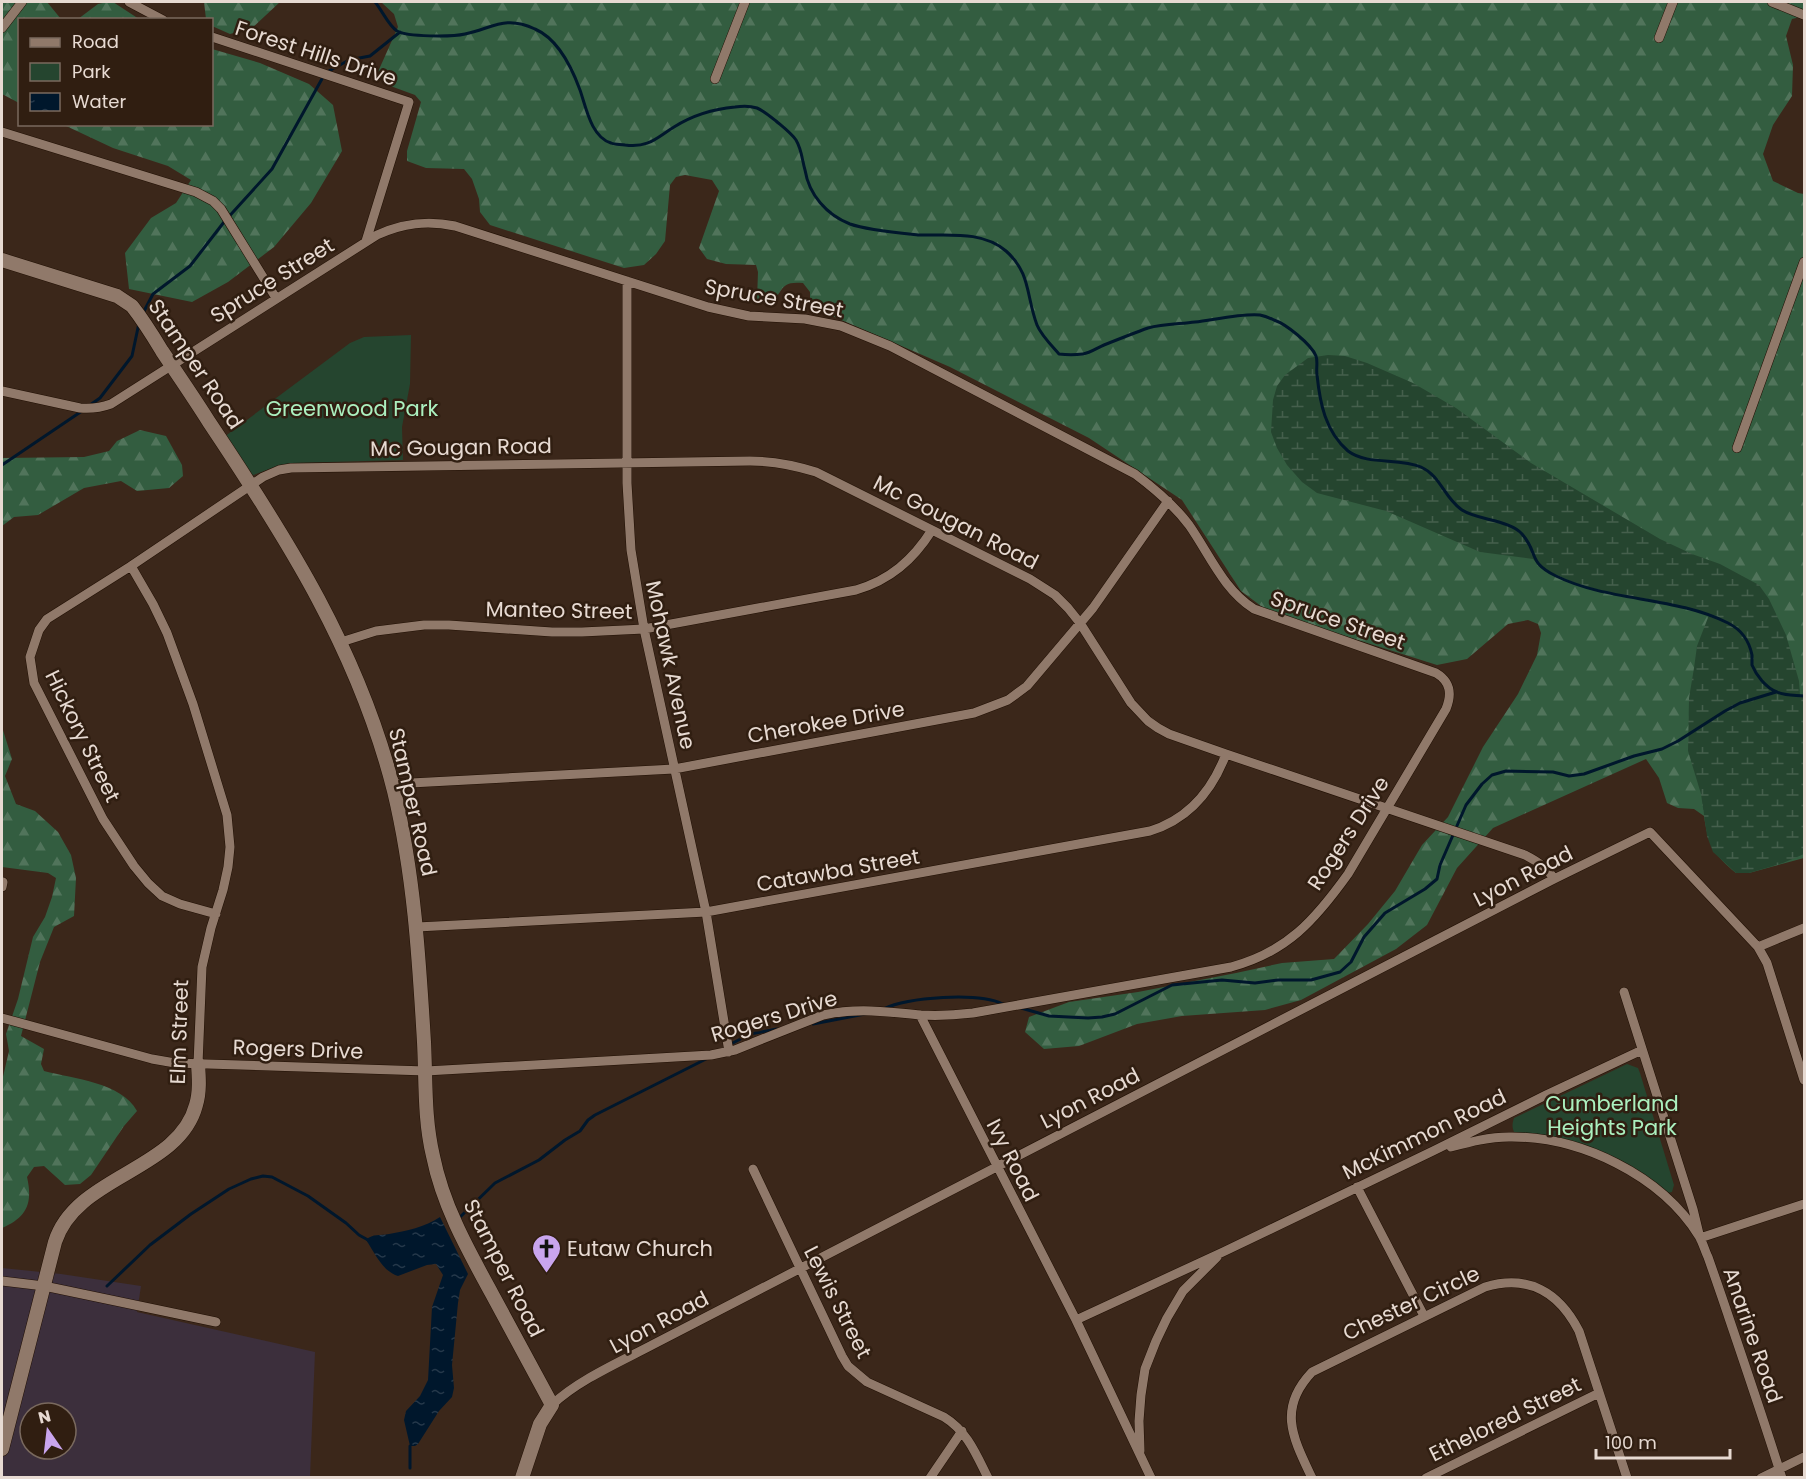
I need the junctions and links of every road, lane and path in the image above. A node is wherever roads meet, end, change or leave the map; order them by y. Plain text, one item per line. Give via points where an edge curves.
1 (22, 2) edge
2 (129, 2) edge
3 (745, 2) edge
4 (1673, 2) edge
5 (1772, 2) edge
6 (1804, 15) edge
7 (159, 18) edge
8 (2, 28) edge
9 (213, 38) edge
10 (1659, 39) dead end
11 (715, 79) dead end
12 (2, 132) edge
13 (366, 241) junction
14 (2, 260) edge
15 (1804, 262) edge
16 (627, 281) junction
17 (276, 298) junction
18 (171, 364) junction
19 (2, 391) edge
20 (1737, 448) dead end
21 (628, 463) junction
22 (251, 484) junction
23 (1168, 501) junction
24 (932, 530) junction
25 (131, 566) junction
26 (1080, 623) junction
27 (644, 629) junction
28 (341, 642) junction
29 (1450, 692) joint
30 (1226, 754) junction
31 (674, 768) junction
32 (392, 784) junction
33 (1387, 808) junction
34 (1554, 879) junction
35 (706, 912) junction
36 (216, 914) junction
37 (417, 927) junction
38 (1804, 928) edge
39 (1758, 947) junction
40 (1624, 992) dead end
41 (920, 1015) junction
42 (2, 1018) edge
43 (1642, 1050) junction
44 (729, 1052) junction
45 (198, 1064) junction
46 (426, 1071) junction
47 (1804, 1080) edge
48 (1433, 1151) junction
49 (997, 1167) junction
50 (753, 1169) dead end
51 (1357, 1187) junction
52 (1804, 1204) edge
53 (1700, 1238) junction
54 (1223, 1252) junction
55 (800, 1269) junction
56 (2, 1281) edge
57 (44, 1286) junction
58 (1424, 1316) junction
59 (1076, 1320) junction
60 (216, 1322) dead end
61 (1599, 1393) junction
62 (552, 1405) junction
63 (962, 1431) junction
64 (2, 1449) edge
65 (1140, 1456) junction
66 (1804, 1457) edge
67 (1781, 1473) edge
68 (522, 1478) edge
69 (930, 1478) edge
70 (988, 1478) edge
71 (1150, 1478) edge
72 (1312, 1478) edge
73 (1426, 1478) edge
74 (1627, 1478) edge
75 (1761, 1478) edge

1 - 8 street
2 - 7 street
3 - 11 street
4 - 10 street
5 - 6 street
9 - 13 street, Forest Hills Drive via 409,102
12 - 17 street via 208,197 221,210
13 - 16 street, Spruce Street via 400,226 442,224
13 - 17 street, Spruce Street
14 - 18 street, Stamper Road via 128,302
15 - 20 street
16 - 21 street, Mohawk Avenue
16 - 23 street, Spruce Street via 731,312 841,326 890,346 1114,462
17 - 18 street, Spruce Street
18 - 19 street, Spruce Street via 111,404 98,408 80,408
18 - 22 street, Stamper Road
21 - 22 street, Mc Gougan Road via 291,468
21 - 24 street, Mc Gougan Road via 768,461 798,466
21 - 27 street, Mohawk Avenue via 628,520
22 - 25 street, Hickory Street
22 - 28 street, Stamper Road via 302,567
23 - 26 street, Cherokee Drive
23 - 29 street, Spruce Street via 1244,603 1265,615 1436,673 1446,680
24 - 26 street, Mc Gougan Road via 1040,585 1055,595
24 - 27 street, Manteo Street via 900,568 868,586
25 - 36 street, Elm Street via 167,633 227,815 230,847
25 - 36 street, Hickory Street via 47,619 30,657 34,683 103,819 134,866 162,896
26 - 30 street, Mc Gougan Road via 1131,703 1148,721 1169,734
26 - 31 street, Cherokee Drive via 1028,686 991,708
27 - 28 street, Manteo Street via 562,632 424,625
27 - 31 street, Mohawk Avenue
28 - 32 street, Stamper Road
29 - 33 street, Rogers Drive via 1446,709
30 - 33 street, Mc Gougan Road
30 - 35 street, Catawba Street via 1212,784 1193,808 1150,831
31 - 32 street, Cherokee Drive
31 - 35 street, Mohawk Avenue
32 - 37 street, Stamper Road
33 - 34 street, Mc Gougan Road via 1531,858
33 - 41 street, Rogers Drive via 1348,874 1318,913 1286,942 1260,957 1231,967 973,1013
34 - 39 street, Lyon Road via 1650,832
34 - 49 street, Lyon Road
35 - 37 street, Catawba Street
35 - 44 street, Mohawk Avenue
36 - 45 street, Elm Street via 202,967
37 - 46 street, Stamper Road
38 - 39 street
39 - 47 street via 1767,963
40 - 43 street, Anarine Road
41 - 44 street, Rogers Drive via 878,1010 835,1012
41 - 49 street, Ivy Road
42 - 45 street, Rogers Drive via 152,1059
43 - 48 street, McKimmon Road
43 - 53 street, Anarine Road
44 - 46 street, Rogers Drive
45 - 46 street, Rogers Drive
45 - 57 street, Elm Street via 199,1092 190,1122 165,1148 69,1215 57,1236
46 - 62 street, Stamper Road via 427,1128 449,1210
48 - 51 street, McKimmon Road
48 - 53 street, Anarine Road via 1508,1137 1565,1144 1611,1161 1653,1186 1680,1211
49 - 55 street, Lyon Road
49 - 59 street, Ivy Road
50 - 55 street, Lewis Street
51 - 54 street, McKimmon Road
51 - 58 street
52 - 53 street
53 - 67 street, Anarine Road
54 - 59 street, McKimmon Road
54 - 65 street, McKimmon Road via 1183,1291 1156,1341 1145,1369 1141,1395
55 - 62 street, Lyon Road via 582,1383
55 - 63 street, Lewis Street via 852,1370 867,1382 944,1417
56 - 57 street
57 - 60 street
57 - 64 street, Elm Street
58 - 61 street, Chester Circle via 1496,1283 1521,1282 1538,1287 1559,1301 1574,1320
58 - 72 street, Chester Circle via 1317,1368 1303,1381 1295,1397 1291,1421 1296,1445
59 - 65 street, McKimmon Road
61 - 73 street, Ethelored Street
61 - 74 street, Chester Circle
62 - 68 street via 540,1424
63 - 69 street
63 - 70 street
65 - 71 street, McKimmon Road
66 - 67 street
67 - 75 street

